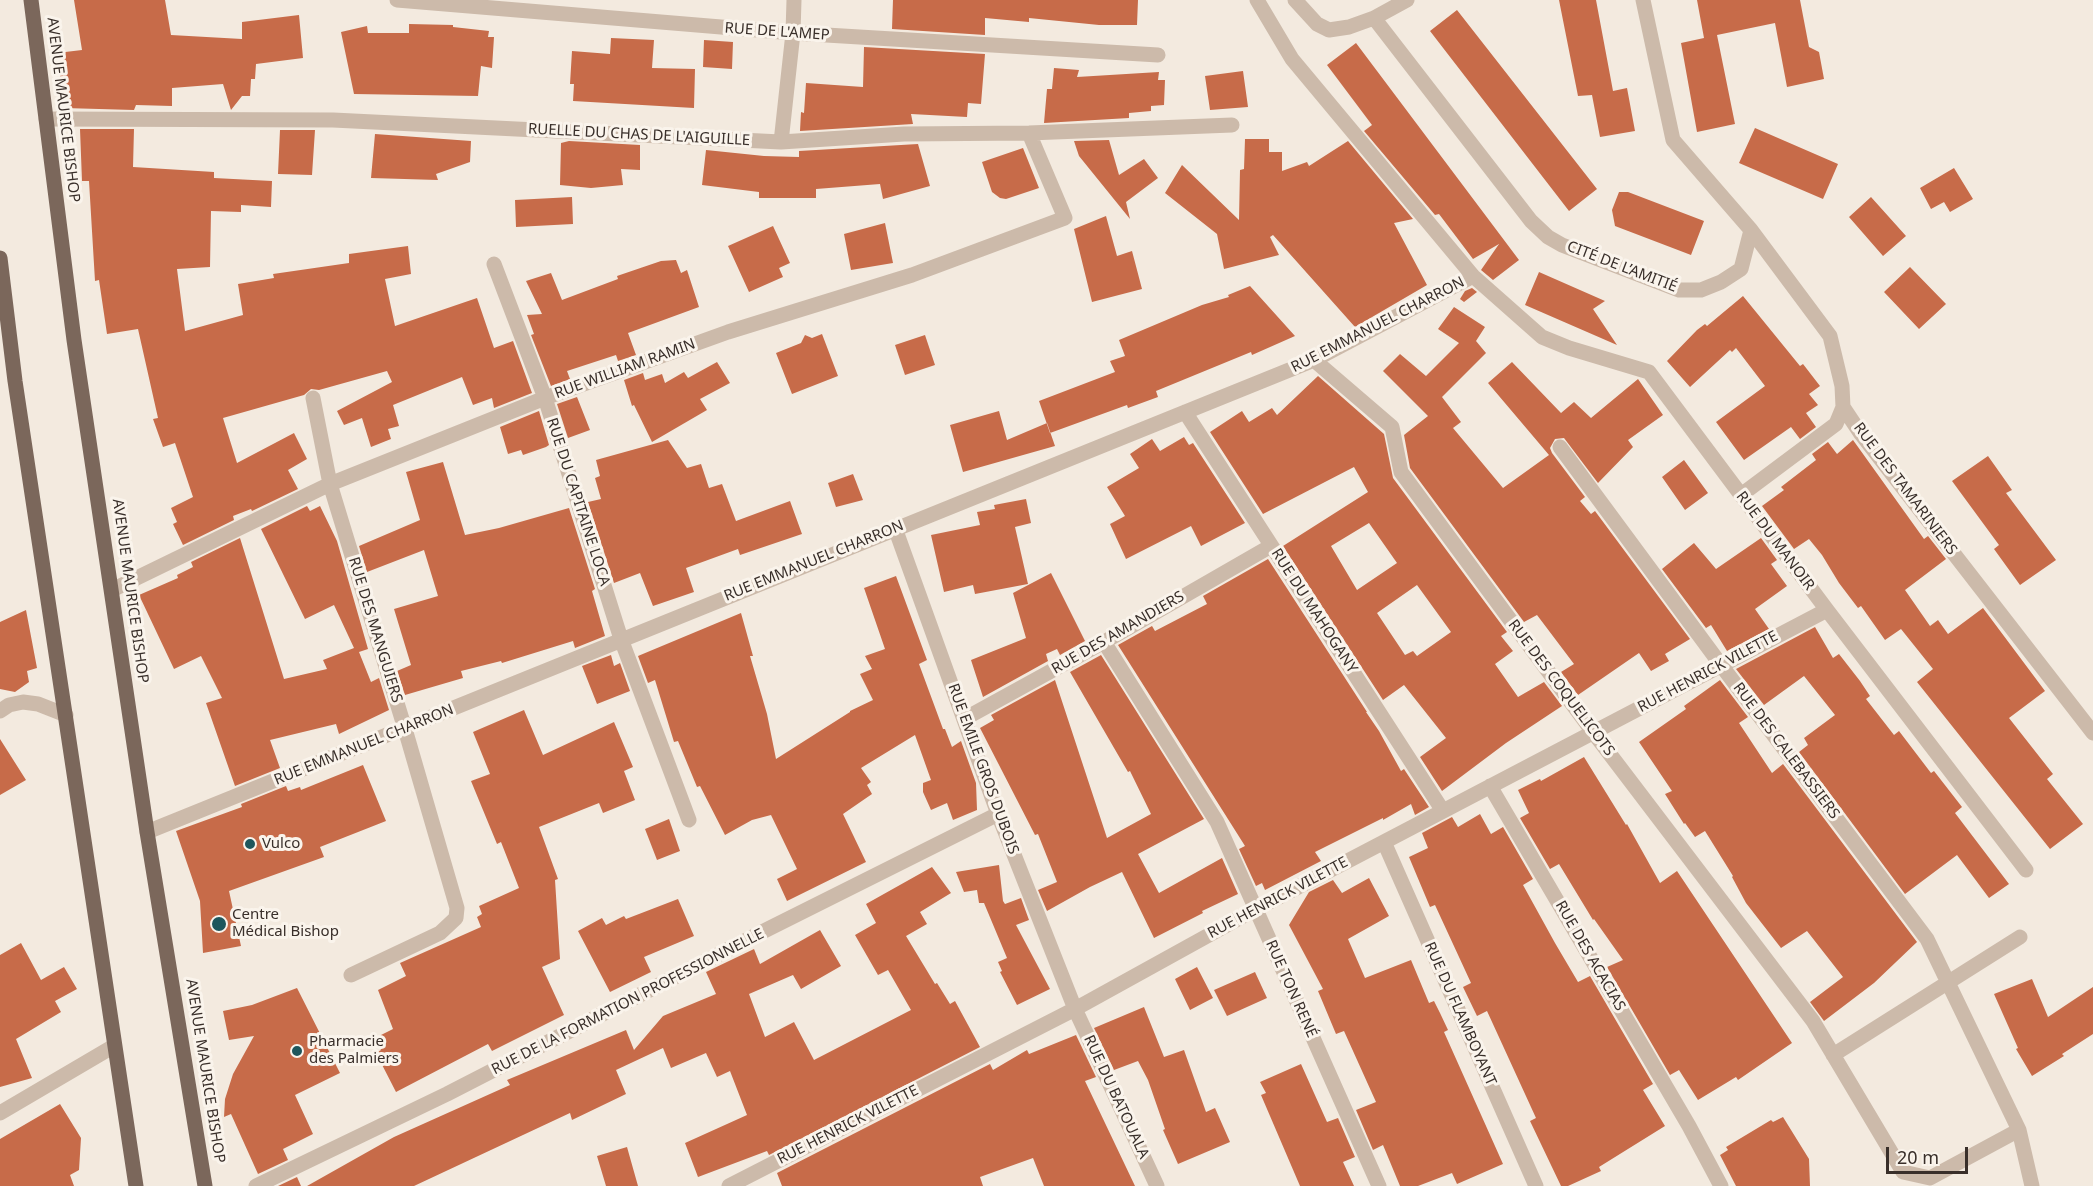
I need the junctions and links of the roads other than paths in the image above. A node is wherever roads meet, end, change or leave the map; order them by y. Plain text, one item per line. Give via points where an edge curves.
1 (31, 0) edge
2 (397, 0) edge
3 (794, 0) edge
4 (1257, 0) edge
5 (1295, 0) edge
6 (1407, 0) edge
7 (1643, 0) edge
8 (1374, 18) junction
9 (793, 33) junction
10 (1158, 55) dead end
11 (46, 119) junction
12 (1232, 125) dead end
13 (1029, 133) junction
14 (781, 142) junction
15 (1751, 230) junction
16 (0, 258) edge
17 (494, 264) dead end
18 (1473, 276) junction
19 (1314, 360) junction
20 (313, 398) dead end
21 (545, 398) junction
22 (1843, 407) junction
23 (1185, 412) junction
24 (1560, 447) dead end
25 (330, 484) junction
26 (1741, 495) junction
27 (895, 528) junction
28 (1271, 546) junction
29 (112, 590) junction
30 (1827, 609) junction
31 (621, 639) junction
32 (1104, 642) junction
33 (1721, 665) junction
34 (0, 711) edge
35 (66, 715) junction
36 (964, 719) junction
37 (405, 729) junction
38 (1593, 732) junction
39 (2093, 733) edge
40 (1490, 786) junction
41 (1443, 811) junction
42 (998, 814) junction
43 (689, 820) dead end
44 (147, 832) junction
45 (1384, 842) junction
46 (2026, 870) dead end
47 (1256, 909) junction
48 (2020, 937) dead end
49 (351, 975) dead end
50 (1948, 984) junction
51 (1075, 1009) junction
52 (114, 1046) junction
53 (1833, 1055) junction
54 (0, 1113) edge
55 (2019, 1130) junction
56 (136, 1186) edge
57 (205, 1186) edge
58 (256, 1186) edge
59 (729, 1186) edge
60 (1156, 1186) edge
61 (1379, 1186) edge
62 (1536, 1186) edge
63 (1721, 1186) edge
64 (2032, 1186) edge

1 - 11 main road, AVENUE MAURICE BISHOP
2 - 9 street, RUE DE L'AMEP
3 - 9 street
4 - 18 street via 1292,59
5 - 8 street via 1317,24 1329,30
6 - 8 street
7 - 15 street via 1673,140
8 - 15 street, CITÉ DE L’AMITIÉ via 1531,221 1548,237 1679,290 1701,290 1741,269
9 - 10 street, RUE DE L'AMEP
9 - 14 street
11 - 14 street, RUELLE DU CHAS DE L'AIGUILLE via 333,120
11 - 29 main road, AVENUE MAURICE BISHOP
12 - 13 street, RUELLE DU CHAS DE L'AIGUILLE
13 - 14 street, RUELLE DU CHAS DE L'AIGUILLE via 904,134
13 - 21 street, RUE WILLIAM RAMIN via 1065,218 912,275 728,332
15 - 22 street, RUE DES TAMARINIERS via 1830,336
16 - 35 main road
17 - 21 street, RUE DU CAPITAINE LOCA
18 - 19 street, RUE EMMANUEL CHARRON
18 - 26 street, RUE DU MANOIR via 1542,337 1648,372
19 - 23 street, RUE EMMANUEL CHARRON
19 - 38 street, RUE DES COQUELICOTS via 1392,427 1401,472
20 - 25 street, RUE DES MANGUIERS
21 - 25 street, RUE WILLIAM RAMIN
21 - 31 street, RUE DU CAPITAINE LOCA
22 - 26 street via 1836,424
22 - 39 street, RUE DES TAMARINIERS
23 - 27 street, RUE EMMANUEL CHARRON
23 - 28 street, RUE DU MAHOGANY
24 - 33 street, RUE DES CALEBASSIERS
25 - 29 street, RUE WILLIAM RAMIN
25 - 37 street, RUE DES MANGUIERS
26 - 30 street, RUE DU MANOIR
27 - 31 street, RUE EMMANUEL CHARRON
27 - 36 street, RUE EMILE GROS DUBOIS
28 - 32 street, RUE DES AMANDIERS
28 - 41 street, RUE DU MAHOGANY
29 - 44 main road, AVENUE MAURICE BISHOP
30 - 33 street, RUE HENRICK VILETTE
30 - 46 street, RUE DU MANOIR
31 - 37 street, RUE EMMANUEL CHARRON
31 - 43 street, RUE DU CAPITAINE LOCA
32 - 36 street, RUE DES AMANDIERS
32 - 47 street, RUE TON RENÉ via 1217,822
33 - 38 street, RUE HENRICK VILETTE
33 - 50 street, RUE DES CALEBASSIERS via 1927,939
34 - 35 street via 23,702
35 - 52 main road
36 - 42 street, RUE EMILE GROS DUBOIS
37 - 44 street, RUE EMMANUEL CHARRON
37 - 49 street, RUE DES MANGUIERS via 453,892 456,918 440,933
38 - 40 street, RUE HENRICK VILETTE
38 - 53 street, RUE DES COQUELICOTS via 1813,1021
40 - 41 street, RUE HENRICK VILETTE
40 - 63 street, RUE DES ACACIAS
41 - 45 street, RUE HENRICK VILETTE
42 - 51 street, RUE EMILE GROS DUBOIS
42 - 58 street, RUE DE LA FORMATION PROFESSIONNELLE via 447,1094
44 - 57 main road, AVENUE MAURICE BISHOP
45 - 47 street, RUE HENRICK VILETTE
45 - 62 street, RUE DU FLAMBOYANT
47 - 51 street, RUE HENRICK VILETTE
47 - 61 street, RUE TON RENÉ
48 - 50 street
50 - 53 street
50 - 55 street, RUE DES CALEBASSIERS
51 - 59 street, RUE HENRICK VILETTE
51 - 60 street, RUE DU BATOUALA
52 - 54 street
52 - 56 main road
53 - 55 street, RUE DES COQUELICOTS via 1903,1172 1930,1178
55 - 64 street, RUE DES CALEBASSIERS

